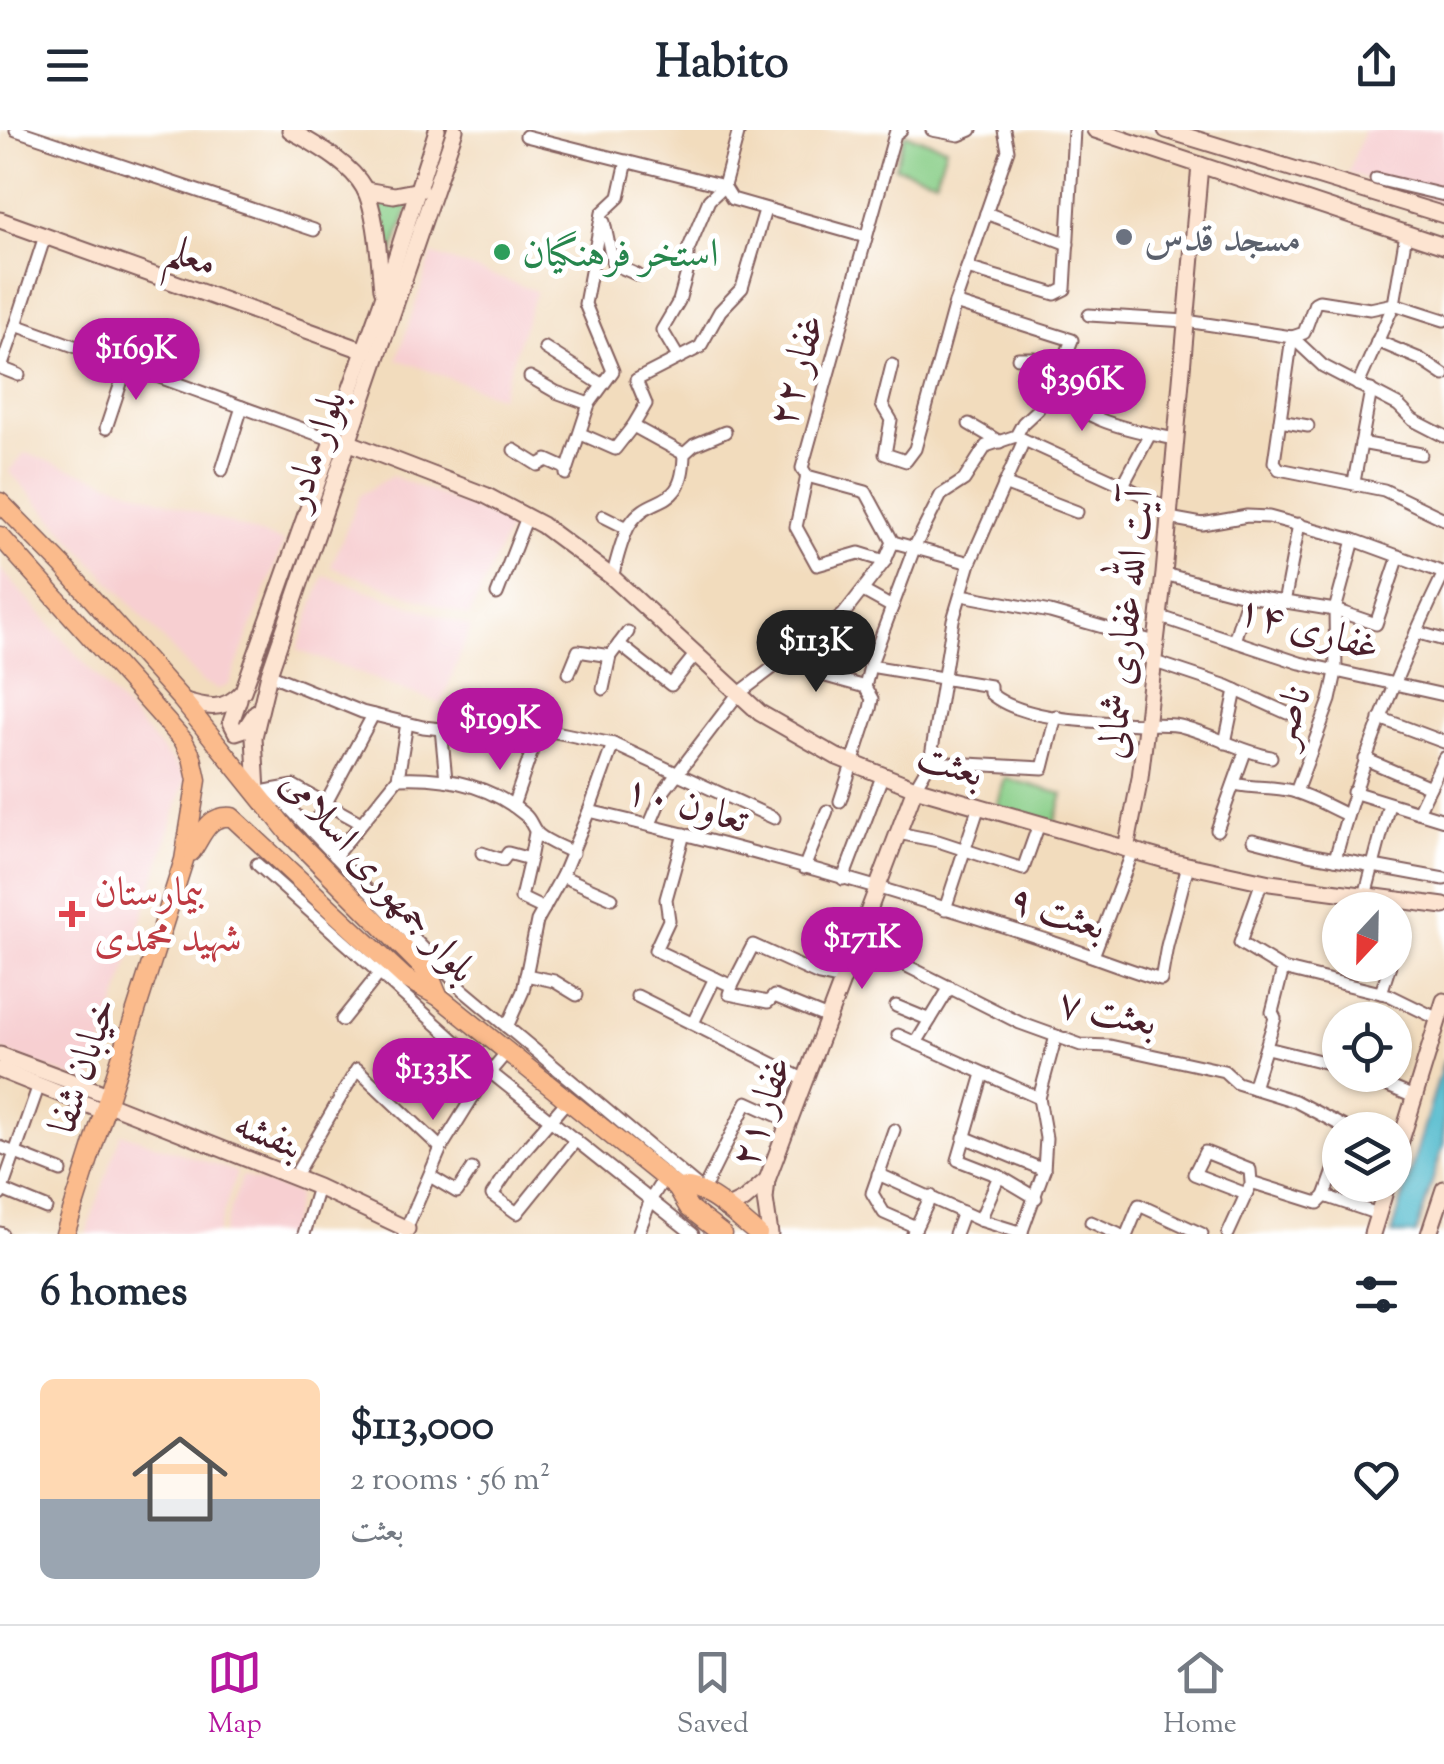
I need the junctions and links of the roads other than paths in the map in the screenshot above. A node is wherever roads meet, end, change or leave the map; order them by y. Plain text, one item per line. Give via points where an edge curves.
1 (16, 130) edge
2 (290, 130) edge
3 (437, 130) edge
4 (455, 130) edge
5 (739, 130) edge
6 (900, 130) edge
7 (932, 130) edge
8 (971, 130) edge
9 (1004, 130) edge
10 (1074, 130) edge
11 (1094, 130) edge
12 (1166, 130) edge
13 (526, 136) dead end
14 (1203, 136) edge
15 (628, 162) junction
16 (1200, 165) junction
17 (1376, 179) dead end
18 (724, 186) junction
19 (365, 190) junction
20 (420, 190) junction
21 (1444, 194) edge
22 (765, 210) junction
23 (602, 213) junction
24 (986, 213) junction
25 (1444, 215) edge
26 (0, 220) edge
27 (314, 230) dead end
28 (1406, 234) junction
29 (45, 236) junction
30 (866, 237) junction
31 (1068, 244) junction
32 (1443, 245) edge
33 (967, 268) junction
34 (638, 275) dead end
35 (383, 298) junction
36 (955, 304) junction
37 (1394, 304) junction
38 (1089, 316) dead end
39 (1444, 320) edge
40 (1186, 321) junction
41 (16, 325) junction
42 (1292, 337) junction
43 (1377, 342) junction
44 (545, 348) dead end
45 (364, 351) junction
46 (678, 357) junction
47 (1018, 358) dead end
48 (127, 365) junction
49 (892, 365) dead end
50 (1062, 365) junction
51 (612, 371) junction
52 (19, 375) dead end
53 (1444, 375) edge
54 (530, 377) dead end
55 (636, 380) junction
56 (600, 384) junction
57 (1358, 385) junction
58 (1372, 390) junction
59 (589, 404) junction
60 (242, 407) junction
61 (1038, 409) dead end
62 (1280, 420) junction
63 (969, 424) dead end
64 (633, 426) junction
65 (1308, 426) dead end
66 (106, 428) dead end
67 (725, 432) dead end
68 (581, 434) junction
69 (1150, 434) junction
70 (1444, 436) edge
71 (1020, 438) junction
72 (1175, 440) junction
73 (342, 441) junction
74 (1000, 442) junction
75 (1361, 443) junction
76 (514, 450) dead end
77 (684, 454) junction
78 (1422, 454) dead end
79 (222, 470) dead end
80 (807, 476) junction
81 (1354, 482) junction
82 (1004, 484) junction
83 (1122, 484) junction
84 (0, 502) edge
85 (1077, 512) dead end
86 (1170, 514) junction
87 (602, 516) dead end
88 (527, 518) junction
89 (1444, 519) edge
90 (1299, 524) junction
91 (627, 528) junction
92 (0, 536) edge
93 (1354, 540) junction
94 (893, 542) junction
95 (915, 546) junction
96 (1399, 556) junction
97 (885, 561) junction
98 (970, 563) junction
99 (1444, 573) edge
100 (1164, 574) junction
101 (612, 578) junction
102 (862, 591) junction
103 (497, 594) dead end
104 (962, 595) junction
105 (1248, 596) junction
106 (1284, 603) junction
107 (892, 607) junction
108 (1335, 610) junction
109 (1158, 616) junction
110 (628, 632) dead end
111 (1416, 632) junction
112 (1444, 640) edge
113 (1234, 641) junction
114 (1155, 642) junction
115 (619, 644) junction
116 (792, 654) junction
117 (695, 655) junction
118 (610, 656) junction
119 (1152, 661) junction
120 (870, 666) junction
121 (1336, 672) junction
122 (569, 673) dead end
123 (269, 674) junction
124 (944, 678) junction
125 (1394, 684) junction
126 (865, 687) junction
127 (604, 689) dead end
128 (1236, 690) junction
129 (243, 691) junction
130 (738, 694) junction
131 (1444, 695) edge
132 (182, 700) junction
133 (262, 705) junction
134 (1287, 713) dead end
135 (373, 715) junction
136 (1056, 716) junction
137 (1380, 718) junction
138 (407, 723) junction
139 (1146, 724) junction
140 (441, 728) junction
141 (536, 739) junction
142 (1444, 742) edge
143 (1224, 743) junction
144 (613, 744) junction
145 (1245, 752) junction
146 (1271, 757) dead end
147 (1444, 758) edge
148 (1365, 760) junction
149 (852, 762) junction
150 (930, 762) junction
151 (677, 771) junction
152 (883, 774) junction
153 (398, 778) junction
154 (446, 780) junction
155 (1235, 784) junction
156 (1430, 787) junction
157 (915, 788) junction
158 (264, 791) junction
159 (1296, 792) junction
160 (1354, 792) junction
161 (840, 801) dead end
162 (327, 803) junction
163 (1389, 804) junction
164 (513, 806) junction
165 (979, 806) junction
166 (589, 811) junction
167 (828, 811) dead end
168 (1418, 812) junction
169 (1347, 815) junction
170 (774, 818) dead end
171 (1444, 820) edge
172 (361, 822) junction
173 (650, 824) junction
174 (1039, 824) junction
175 (1217, 830) dead end
176 (311, 831) junction
177 (536, 832) junction
178 (898, 833) junction
179 (684, 834) junction
180 (1253, 840) dead end
181 (964, 849) junction
182 (1129, 850) junction
183 (482, 852) dead end
184 (572, 853) junction
185 (334, 856) junction
186 (530, 859) junction
187 (1335, 859) junction
188 (184, 860) junction
189 (256, 864) dead end
190 (1188, 865) junction
191 (1372, 866) junction
192 (804, 868) junction
193 (562, 876) junction
194 (842, 879) junction
195 (1444, 879) edge
196 (1262, 881) junction
197 (876, 890) junction
198 (1338, 892) edge
199 (1366, 892) edge
200 (612, 898) dead end
201 (1412, 905) edge
202 (1444, 906) edge
203 (544, 909) junction
204 (945, 910) junction
205 (856, 944) junction
206 (1093, 956) junction
207 (1283, 969) junction
208 (378, 974) junction
209 (526, 975) junction
210 (715, 978) junction
211 (842, 980) junction
212 (1385, 982) edge
213 (400, 984) junction
214 (732, 986) junction
215 (950, 987) junction
216 (1381, 993) junction
217 (577, 994) dead end
218 (438, 996) junction
219 (636, 996) dead end
220 (1444, 1001) edge
221 (896, 1006) dead end
222 (828, 1018) junction
223 (1438, 1019) junction
224 (342, 1020) dead end
225 (930, 1020) junction
226 (692, 1023) junction
227 (507, 1027) junction
228 (898, 1035) dead end
229 (1056, 1036) junction
230 (916, 1043) junction
231 (1268, 1048) junction
232 (507, 1052) junction
233 (0, 1055) edge
234 (1322, 1062) edge
235 (0, 1070) edge
236 (490, 1072) junction
237 (983, 1074) junction
238 (805, 1080) junction
239 (39, 1086) junction
240 (1253, 1088) junction
241 (1402, 1092) edge
242 (1414, 1097) junction
243 (1038, 1098) junction
244 (567, 1101) junction
245 (105, 1103) junction
246 (1409, 1112) edge
247 (1322, 1116) edge
248 (551, 1120) junction
249 (789, 1121) junction
250 (894, 1130) dead end
251 (964, 1137) junction
252 (576, 1140) junction
253 (616, 1140) junction
254 (0, 1146) edge
255 (441, 1148) junction
256 (15, 1153) junction
257 (602, 1161) junction
258 (472, 1169) dead end
259 (1044, 1170) junction
260 (61, 1171) dead end
261 (878, 1174) junction
262 (430, 1176) junction
263 (999, 1176) junction
264 (294, 1177) junction
265 (767, 1180) junction
266 (671, 1183) junction
267 (318, 1187) junction
268 (1249, 1188) junction
269 (1, 1191) edge
270 (702, 1192) junction
271 (1443, 1192) edge
272 (931, 1196) junction
273 (1036, 1198) junction
274 (1322, 1199) edge
275 (651, 1200) junction
276 (1343, 1202) edge
277 (1382, 1202) edge
278 (46, 1208) dead end
279 (726, 1209) junction
280 (963, 1212) junction
281 (1378, 1214) junction
282 (687, 1218) junction
283 (980, 1220) junction
284 (1091, 1222) dead end
285 (1175, 1228) edge
286 (914, 1230) edge
287 (405, 1232) edge
288 (1434, 1232) edge
289 (65, 1234) edge
290 (304, 1234) edge
291 (638, 1234) edge
292 (693, 1234) edge
293 (722, 1234) edge
294 (758, 1234) edge
295 (770, 1234) edge
296 (955, 1234) edge
297 (1022, 1234) edge
298 (1118, 1234) edge
299 (1126, 1234) edge
300 (1202, 1234) edge
301 (1228, 1234) edge
302 (1372, 1234) edge

1 - 27 street
2 - 19 street via 350,170
3 - 20 street, بلوار مادر
4 - 73 street, بلوار مادر
5 - 18 street
6 - 30 street, غفار ۲۲
7 - 8 street
9 - 24 street via 1008,150
10 - 31 street
11 - 16 street
12 - 14 street
13 - 15 street
14 - 25 street
15 - 18 street
15 - 23 street via 619,197
16 - 28 street
16 - 40 street, آیت الله غفاری شمالی
17 - 21 street
18 - 22 street via 732,198
18 - 46 street via 709,200 688,250 680,300 662,330
19 - 20 street
19 - 35 street
20 - 35 street, بلوار مادر
22 - 30 street
22 - 46 street via 742,288 720,310 700,347
23 - 34 street via 613,264
23 - 51 street via 585,304
24 - 31 street
24 - 33 street
26 - 29 street, معلم
28 - 32 street
28 - 37 street
29 - 41 street
29 - 45 street, معلم
30 - 80 street, غفار ۲۲ via 805,454
31 - 33 street via 1065,290 1055,294
33 - 36 street
35 - 45 street, بلوار مادر
36 - 49 street via 906,461 885,454 891,420 882,404
36 - 50 street via 1072,340
37 - 39 street
37 - 42 street via 1370,309 1319,301 1304,332
37 - 43 street
38 - 40 street
40 - 42 street
40 - 72 street, آیت الله غفاری شمالی
41 - 48 street
41 - 52 street via 1,368
42 - 57 street via 1323,366
42 - 62 street
43 - 53 street
43 - 57 street
44 - 56 street
45 - 73 street, بلوار مادر
46 - 55 street
47 - 50 street
48 - 60 street
48 - 66 street
50 - 69 street via 1058,388 1082,410
51 - 55 street
51 - 56 street
54 - 59 street
55 - 64 street via 646,404
56 - 59 street
57 - 58 street
58 - 70 street
58 - 75 street
59 - 68 street
60 - 73 street
60 - 79 street
61 - 71 street via 1023,423
62 - 65 street
62 - 81 street via 1274,462 1279,469
63 - 74 street
64 - 68 street via 615,450
64 - 77 street
67 - 77 street
68 - 76 street via 566,472
69 - 72 street
69 - 83 street
71 - 74 street
71 - 82 street
71 - 83 street
72 - 86 street, آیت الله غفاری شمالی
73 - 88 street, بعثت via 485,495
73 - 123 street, بلوار مادر
73 - 129 street, بلوار مادر
74 - 95 street via 986,446 964,480 941,495
75 - 78 street
75 - 81 street
77 - 91 street via 683,477 672,495
80 - 94 street, غفار ۲۲ via 866,492
80 - 97 street via 796,527 818,566 859,553
81 - 89 street
82 - 85 street
82 - 98 street
83 - 86 street
84 - 132 main road, بلوار جمهوری اسلامی
86 - 90 street via 1202,524 1247,516
86 - 100 street, آیت الله غفاری شمالی
87 - 91 street
88 - 101 street, بعثت
88 - 103 street
90 - 93 street
90 - 106 street
91 - 101 street
92 - 188 main road via 183,740 197,780
93 - 96 street
93 - 108 street, ناصر
94 - 95 street
94 - 97 street
95 - 98 street
95 - 107 street
96 - 99 street
96 - 108 street via 1376,624
97 - 102 street
98 - 104 street
99 - 111 street
100 - 105 street
100 - 109 street, آیت الله غفاری شمالی
101 - 117 street, بعثت
102 - 107 street
102 - 116 street via 843,615
104 - 114 street
104 - 124 street
105 - 106 street
105 - 113 street
106 - 108 street
107 - 120 street
108 - 121 street, ناصر
109 - 113 street, غفاری ۱۴
109 - 114 street, آیت الله غفاری شمالی
110 - 115 street
111 - 112 street
111 - 125 street
113 - 121 street, غفاری ۱۴
114 - 119 street, آیت الله غفاری شمالی
115 - 117 street via 671,686
115 - 118 street
116 - 126 street via 822,675
116 - 130 street
117 - 130 street, بعثت
118 - 122 street via 578,651
118 - 127 street
119 - 128 street
119 - 139 street, آیت الله غفاری شمالی
120 - 124 street
120 - 126 street
121 - 125 street, غفاری ۱۴
121 - 159 street, ناصر
123 - 133 street, بلوار مادر
123 - 135 street
124 - 136 street via 990,686 1003,705
124 - 150 street
125 - 131 street, غفاری ۱۴
125 - 137 street
126 - 149 street via 872,699
128 - 134 street
128 - 143 street
129 - 132 street via 212,708
129 - 133 street, بلوار مادر via 231,722 236,732
130 - 149 street, بعثت via 760,713
130 - 151 street
132 - 158 main road, بلوار جمهوری اسلامی
133 - 158 street, بلوار مادر via 254,737
135 - 138 street
135 - 162 street
136 - 139 street
136 - 150 street via 1043,768
137 - 142 street
137 - 148 street
138 - 140 street
138 - 153 street
139 - 143 street via 1182,726
139 - 182 street, آیت الله غفاری شمالی
140 - 141 street
140 - 154 street
141 - 144 street via 541,729
141 - 164 street
143 - 145 street
144 - 151 street
144 - 166 street
145 - 146 street
145 - 155 street
147 - 156 street
148 - 156 street
148 - 160 street
149 - 152 street, بعثت
149 - 161 street
150 - 157 street
151 - 170 street
151 - 173 street
152 - 157 street, بعثت
152 - 194 street
153 - 154 street
153 - 172 street
154 - 164 street
155 - 159 street
155 - 175 street
156 - 168 street
157 - 165 street, بعثت
157 - 178 street, غفار ۲۱
158 - 162 street via 294,786
158 - 176 street
158 - 218 main road, بلوار جمهوری اسلامی via 289,833 429,974
159 - 169 street
160 - 163 street
160 - 169 street
162 - 172 street
162 - 176 street
163 - 168 street
163 - 191 street
164 - 177 street
165 - 174 street, بعثت
165 - 181 street
166 - 173 street, تعاون ۱۰
166 - 184 street, تعاون ۱۰
167 - 192 street
168 - 171 street
169 - 187 street
172 - 185 street
173 - 179 street, تعاون ۱۰
174 - 181 street via 1022,869
174 - 182 street, بعثت
176 - 185 street
177 - 184 street
177 - 186 street
178 - 181 street
178 - 197 street, غفار ۲۱
179 - 192 street, تعاون ۱۰
179 - 210 street via 666,899 669,920 655,950
180 - 187 street
181 - 204 street
182 - 190 street, بعثت
182 - 206 street
183 - 186 street
184 - 193 street, تعاون ۱۰
185 - 227 street
186 - 203 street via 522,898
187 - 191 street
188 - 213 main road via 209,823 232,816
188 - 245 main road, خیابان شفا
189 - 208 street
190 - 196 street, بعثت
190 - 206 street, بعثت ۹ via 1162,980
191 - 195 street
191 - 199 street
192 - 194 street, تعاون ۱۰
193 - 200 street
193 - 203 street, تعاون ۱۰
194 - 197 street, تعاون ۱۰
196 - 198 street, بعثت
196 - 207 street via 1240,943
197 - 204 street, بعثت ۹
197 - 205 street, غفار ۲۱
201 - 202 street, بعثت
203 - 209 street, تعاون ۱۰
204 - 206 street, بعثت ۹
205 - 211 street, غفار ۲۱
205 - 215 street, بعثت ۷
207 - 216 street
207 - 231 street
208 - 213 street
208 - 224 street
209 - 217 street
209 - 227 street, تعاون ۱۰
210 - 214 street
210 - 226 street
211 - 214 street via 752,945
211 - 222 street, غفار ۲۱
212 - 216 street
213 - 218 main road
213 - 236 street
214 - 222 street via 729,994 768,1002 774,996
215 - 225 street
215 - 229 street, بعثت ۷
216 - 223 street
218 - 232 main road, بلوار جمهوری اسلامی
219 - 226 street
220 - 223 street
221 - 225 street
222 - 238 street, غفار ۲۱
223 - 242 street
225 - 230 street
226 - 238 street
227 - 270 street
228 - 230 street
229 - 240 street, بعثت ۷ via 1224,1070
229 - 243 street
230 - 237 street
231 - 234 street
231 - 240 street
232 - 236 street
232 - 244 main road, بلوار جمهوری اسلامی
233 - 245 street
235 - 239 street
236 - 248 street
236 - 255 street
237 - 243 street
237 - 251 street
238 - 249 street, غفار ۲۱
239 - 245 street
239 - 256 street
240 - 247 street, بعثت ۷
241 - 242 street
242 - 246 street
243 - 259 street
244 - 248 street
244 - 253 main road, بلوار جمهوری اسلامی
245 - 264 street, بنفشه
245 - 289 main road, خیابان شفا
248 - 252 street
248 - 252 street via 492,1195 518,1214
249 - 265 street, غفار ۲۱
249 - 270 street via 746,1102
250 - 261 street
251 - 259 street
251 - 263 street via 958,1160
252 - 257 street
253 - 257 street
253 - 266 main road, بلوار جمهوری اسلامی
254 - 256 street
255 - 262 street
255 - 264 street via 358,1069
256 - 260 street
256 - 269 street
257 - 275 street
258 - 262 street via 458,1192
259 - 273 street
261 - 272 street
261 - 286 street via 872,1193 884,1213
262 - 287 street
263 - 273 street
263 - 283 street
264 - 267 street, بنفشه
265 - 279 street
265 - 295 street, غفار ۲۱
266 - 270 main road, بلوار جمهوری اسلامی
266 - 275 street
266 - 282 main road
267 - 287 street, بنفشه
267 - 290 street
268 - 268 street via 1194,1174 1205,1152 1250,1170
268 - 274 street via 1318,1204
268 - 301 street
269 - 278 street
270 - 279 main road, بلوار جمهوری اسلامی
271 - 288 street
272 - 280 street
272 - 286 street
273 - 297 street
275 - 282 street
275 - 291 street
276 - 281 street
277 - 281 street
279 - 294 main road, بلوار جمهوری اسلامی
280 - 283 street
280 - 296 street
281 - 302 street
282 - 292 street
282 - 293 main road
283 - 297 street
284 - 298 street
285 - 299 street via 1139,1205
285 - 300 street

